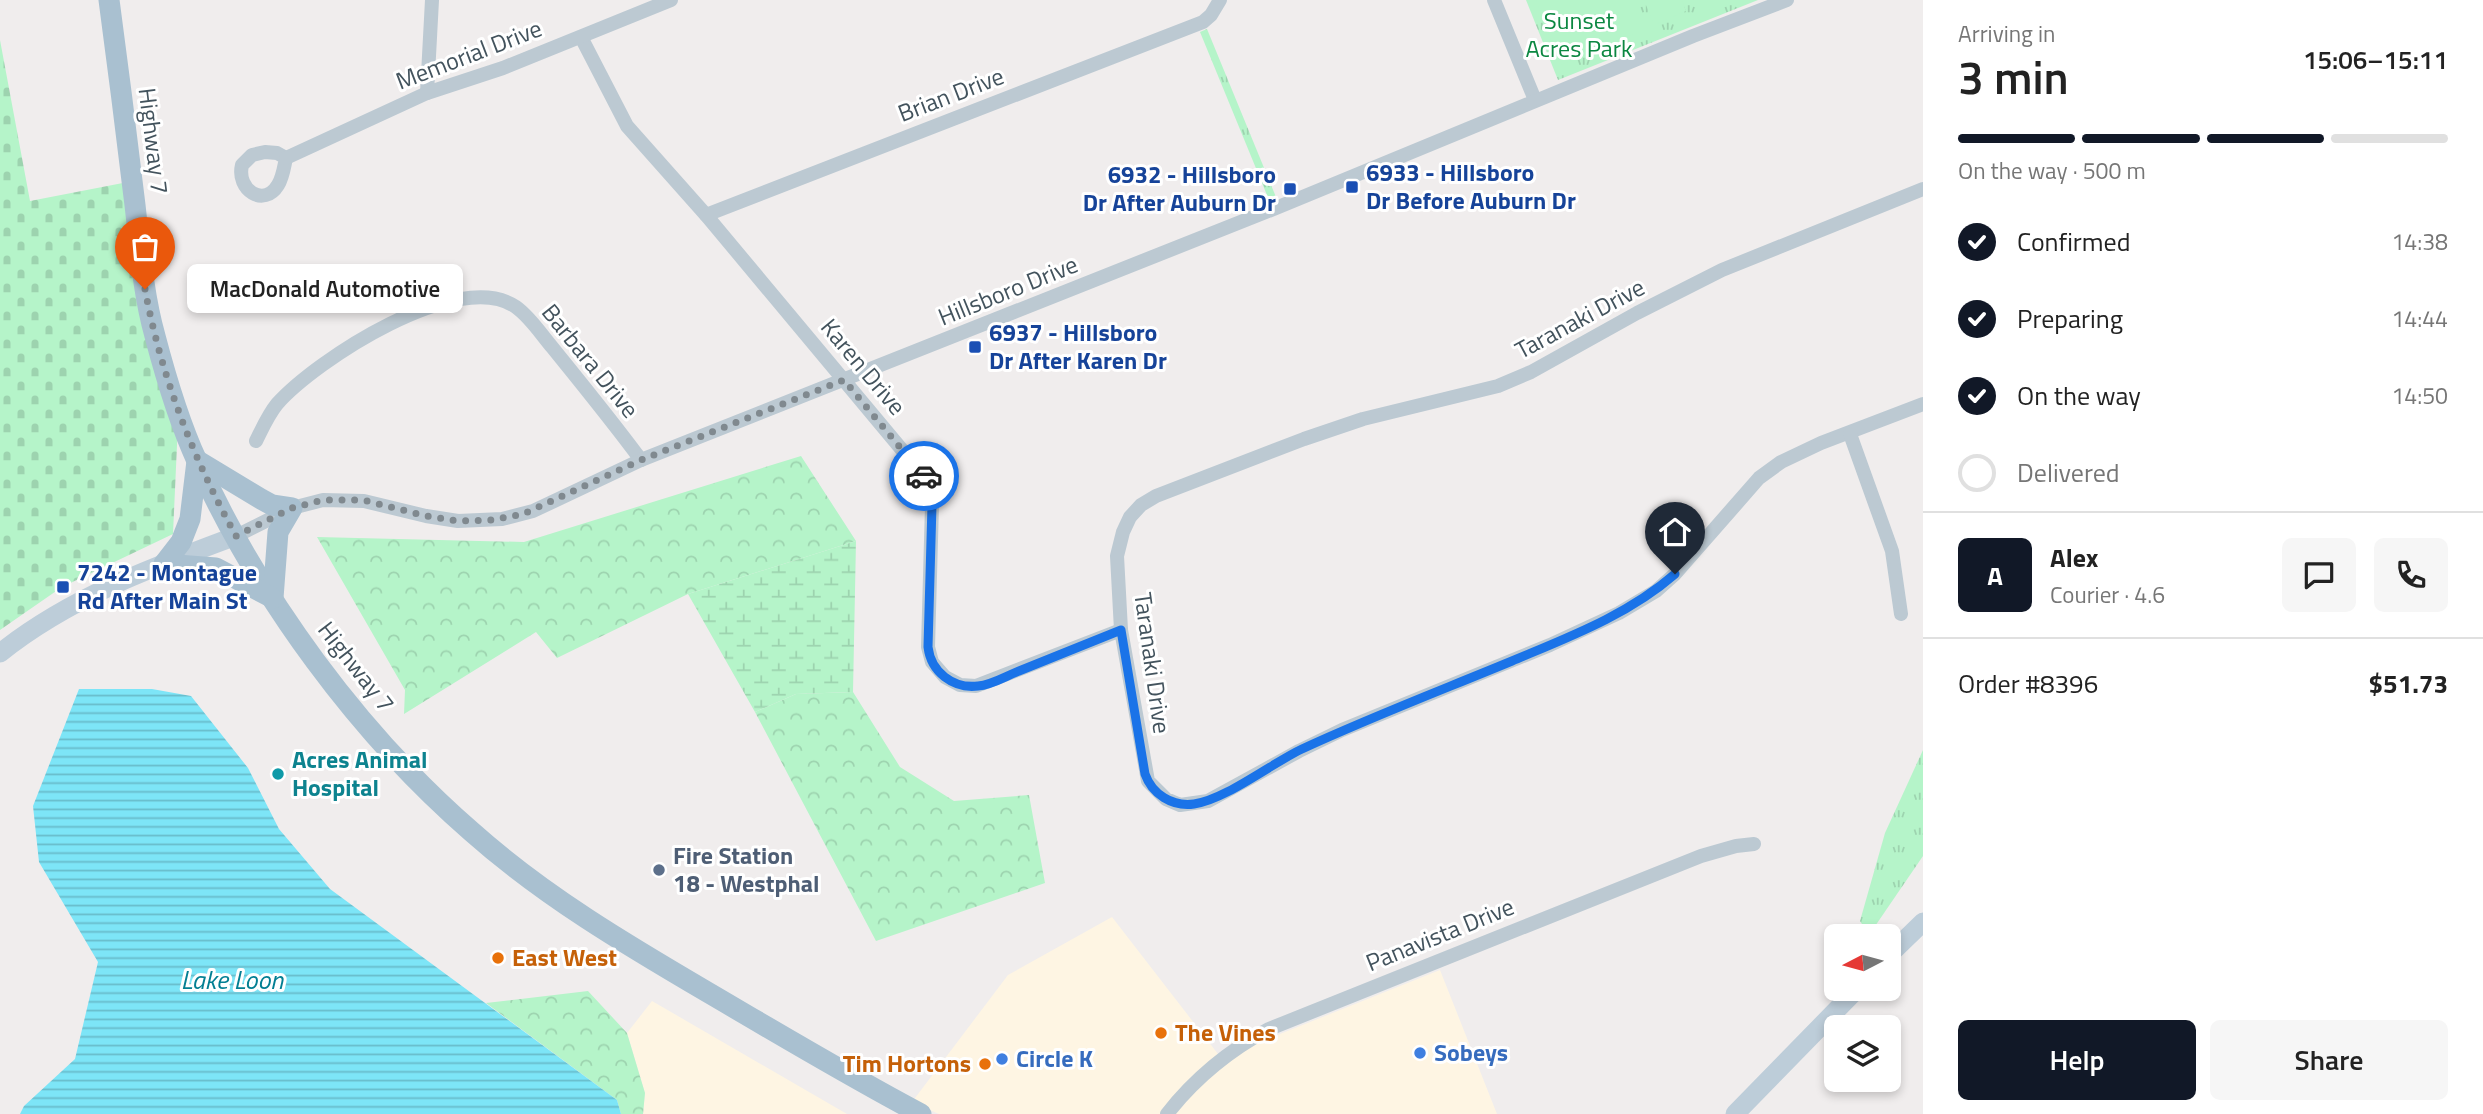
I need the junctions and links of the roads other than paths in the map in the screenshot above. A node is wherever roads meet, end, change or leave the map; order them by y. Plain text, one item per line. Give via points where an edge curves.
1 (109, 0) edge
2 (432, 0) edge
3 (671, 0) edge
4 (1220, 0) edge
5 (1494, 0) edge
6 (1787, 0) edge
7 (581, 37) junction
8 (427, 93) junction
9 (1535, 100) junction
10 (286, 158) dead end
11 (1923, 189) edge
12 (706, 215) junction
13 (844, 380) junction
14 (1923, 404) edge
15 (1850, 434) junction
16 (256, 441) dead end
17 (641, 460) junction
18 (197, 461) junction
19 (292, 508) junction
20 (236, 536) junction
21 (164, 565) junction
22 (273, 598) junction
23 (1901, 614) dead end
24 (1121, 630) junction
25 (0, 653) edge
26 (1754, 844) dead end
27 (1923, 922) edge
28 (1901, 944) edge
29 (1845, 1001) edge
30 (920, 1114) edge
31 (1167, 1114) edge
32 (1735, 1114) edge

1 - 18 main road, Highway 7 via 140,263 163,366
2 - 8 street
3 - 7 street, Memorial Drive
4 - 12 street, Brian Drive via 1202,22
5 - 9 street
6 - 9 street, Hillsboro Drive
7 - 8 street, Memorial Drive
7 - 12 street, Karen Drive via 627,126
8 - 10 street, Memorial Drive
9 - 13 street, Hillsboro Drive
11 - 24 street, Taranaki Drive via 1721,271 1498,386 1363,419 1149,499 1130,517 1119,542
12 - 13 street, Karen Drive
13 - 17 street, Hillsboro Drive
13 - 24 street, Karen Drive via 929,486 928,647 932,663 944,677 967,686 985,685
14 - 15 street, Taranaki Drive
15 - 23 street via 1892,551
15 - 24 street, Taranaki Drive via 1797,454 1759,478 1675,574 1628,608 1342,730 1203,803 1180,805 1166,799 1148,781
16 - 17 street, Barbara Drive via 275,406 352,346 407,315 460,299 485,297 508,302 523,314
17 - 19 street, Hillsboro Drive via 533,511 502,519 447,520 347,499
18 - 19 main road via 272,505
18 - 20 main road, Highway 7
18 - 21 main road via 190,519
19 - 20 street, Hillsboro Drive
19 - 22 main road via 278,532
20 - 21 street
20 - 22 main road, Highway 7
21 - 22 main road via 216,568
21 - 25 street via 62,610
22 - 30 main road, Highway 7 via 367,724 418,782 473,834 602,930
26 - 31 street, Panavista Drive via 1701,856 1269,1029 1208,1069
27 - 28 street
29 - 32 street

